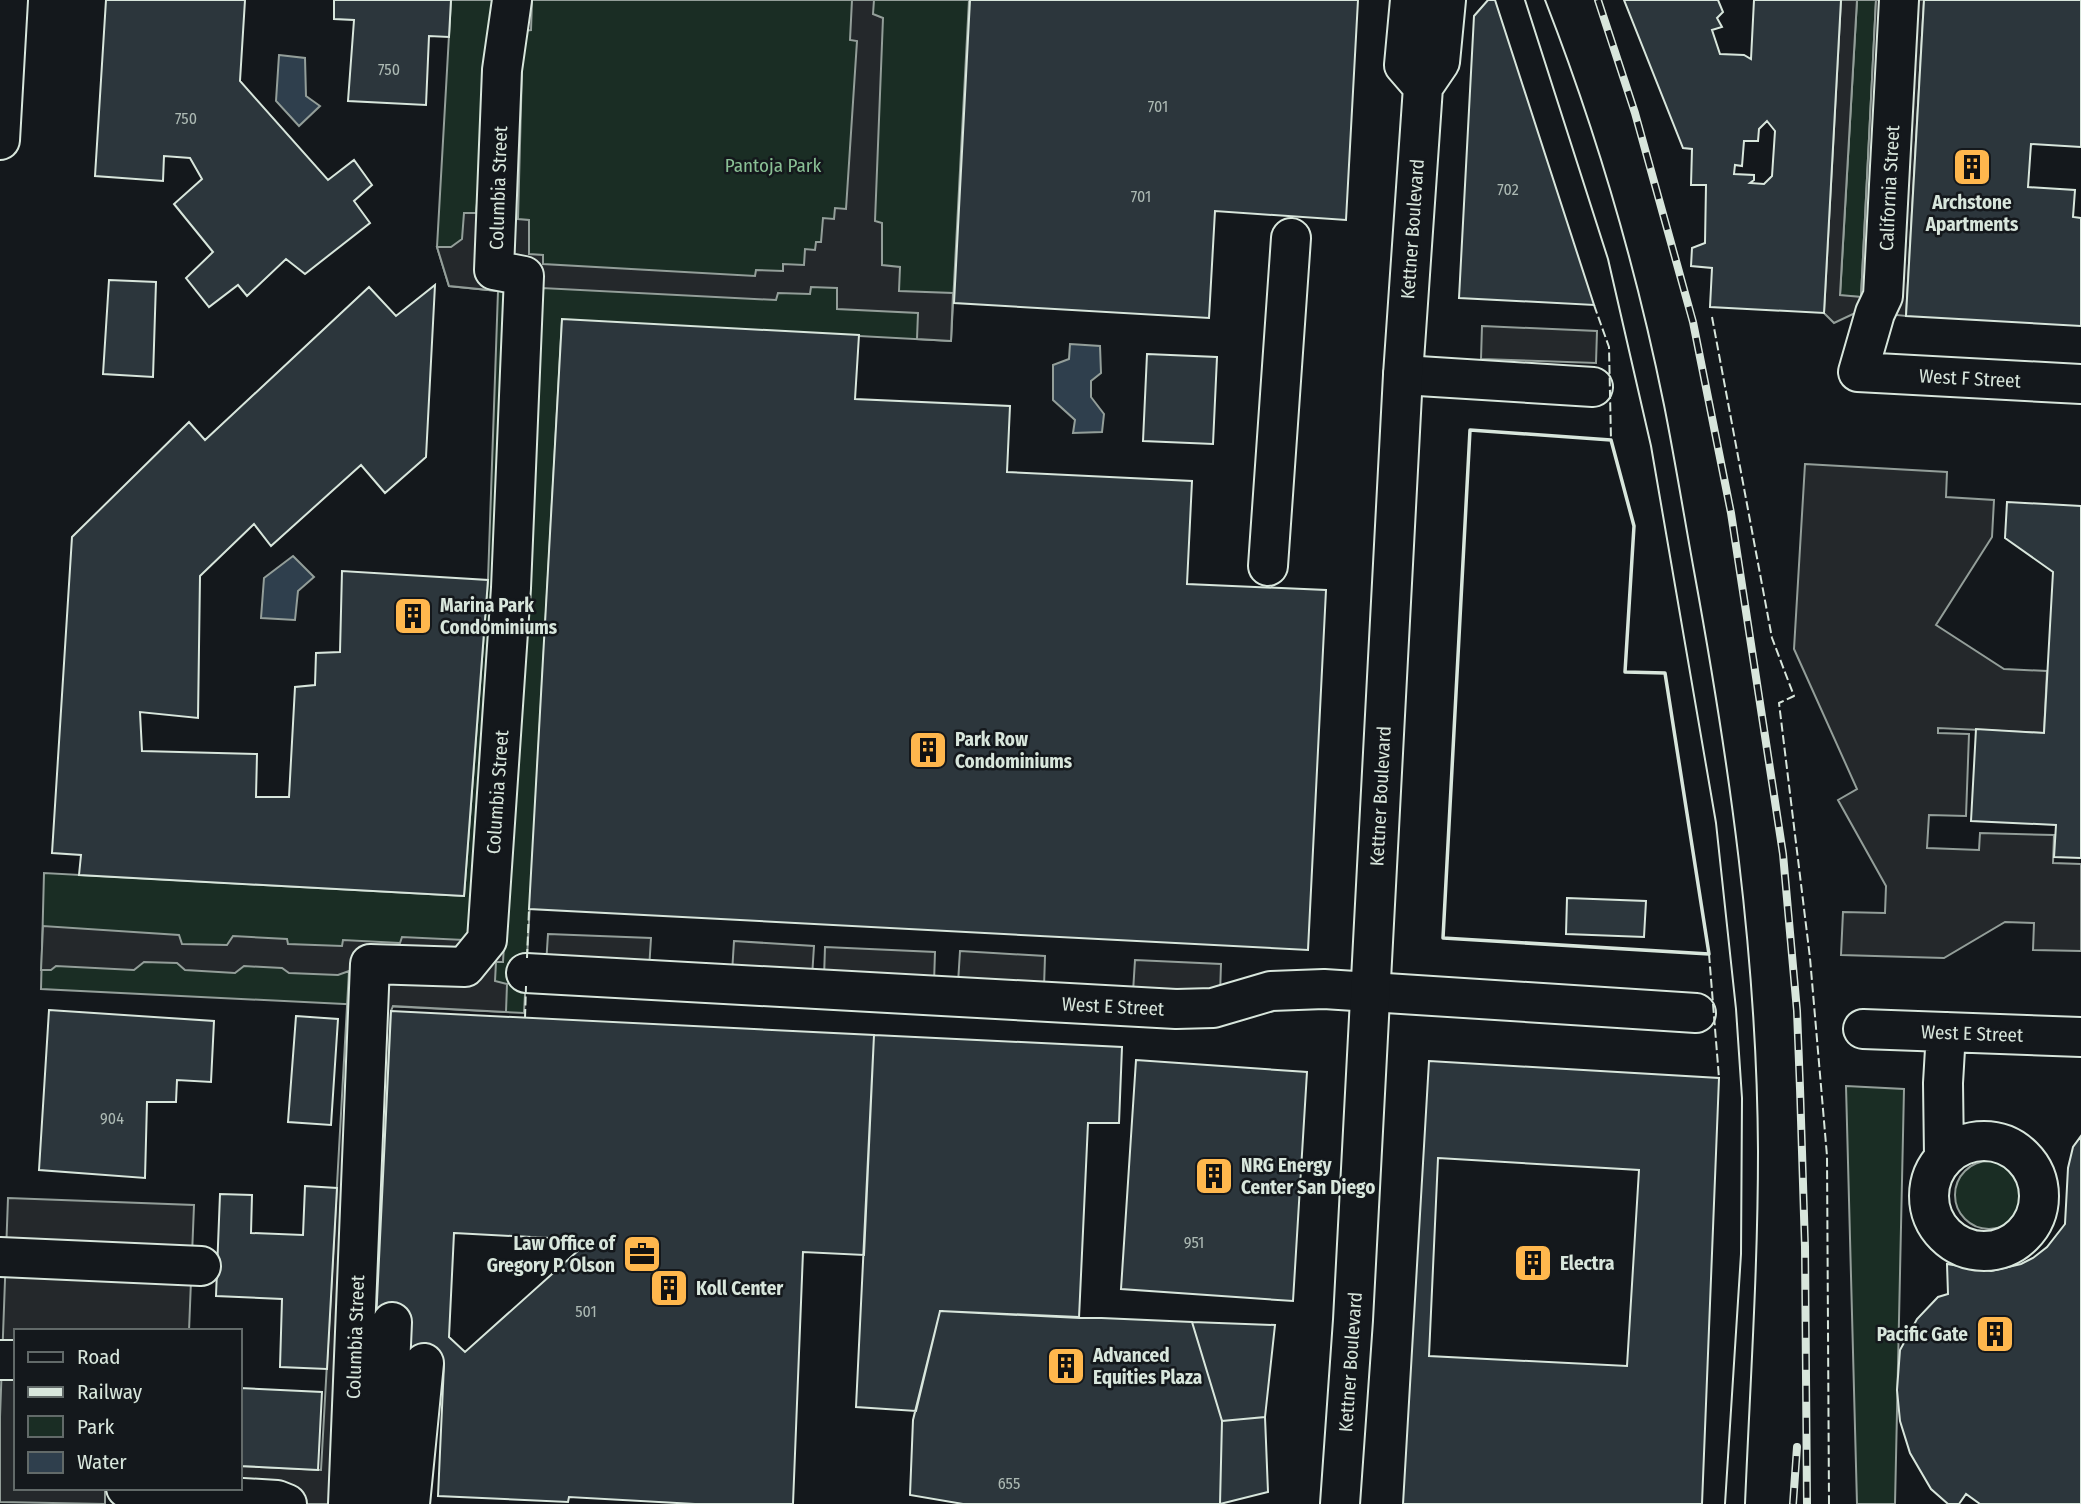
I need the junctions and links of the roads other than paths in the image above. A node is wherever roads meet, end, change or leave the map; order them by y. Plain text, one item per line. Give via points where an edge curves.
1 (8, 0) edge
2 (512, 0) edge
3 (1410, 0) edge
4 (1446, 0) edge
5 (1899, 0) edge
6 (1423, 87) junction
7 (0, 140) edge
8 (1292, 238) dead end
9 (1858, 372) joint
10 (1403, 375) junction
11 (2081, 384) edge
12 (1593, 387) dead end
13 (1269, 566) dead end
14 (526, 974) dead end
15 (1369, 992) junction
16 (1696, 1013) dead end
17 (1863, 1029) dead end
18 (1946, 1032) junction
19 (2081, 1037) edge
20 (1944, 1156) dead end
21 (0, 1257) edge
22 (201, 1266) dead end
23 (392, 1322) dead end
24 (424, 1363) dead end
25 (135, 1490) edge
26 (355, 1503) edge
27 (287, 1504) edge
28 (410, 1504) edge
29 (1340, 1504) edge

1 - 7 street
2 - 26 street, Columbia Street via 502,70 494,270 524,275 511,588 487,940 465,967 370,964
3 - 6 street via 1404,65
4 - 6 street, Kettner Boulevard via 1440,62
5 - 9 street, California Street via 1883,296
6 - 10 street, Kettner Boulevard
8 - 13 street
9 - 11 street, West F Street
10 - 12 street
10 - 15 street, Kettner Boulevard
14 - 15 street, West E Street via 1176,1009 1213,1008 1271,991
15 - 16 street, West E Street
15 - 29 street, Kettner Boulevard
17 - 18 street, West E Street
18 - 19 street, West E Street
18 - 20 street
21 - 22 street
23 - 26 street
24 - 28 street
25 - 27 street

